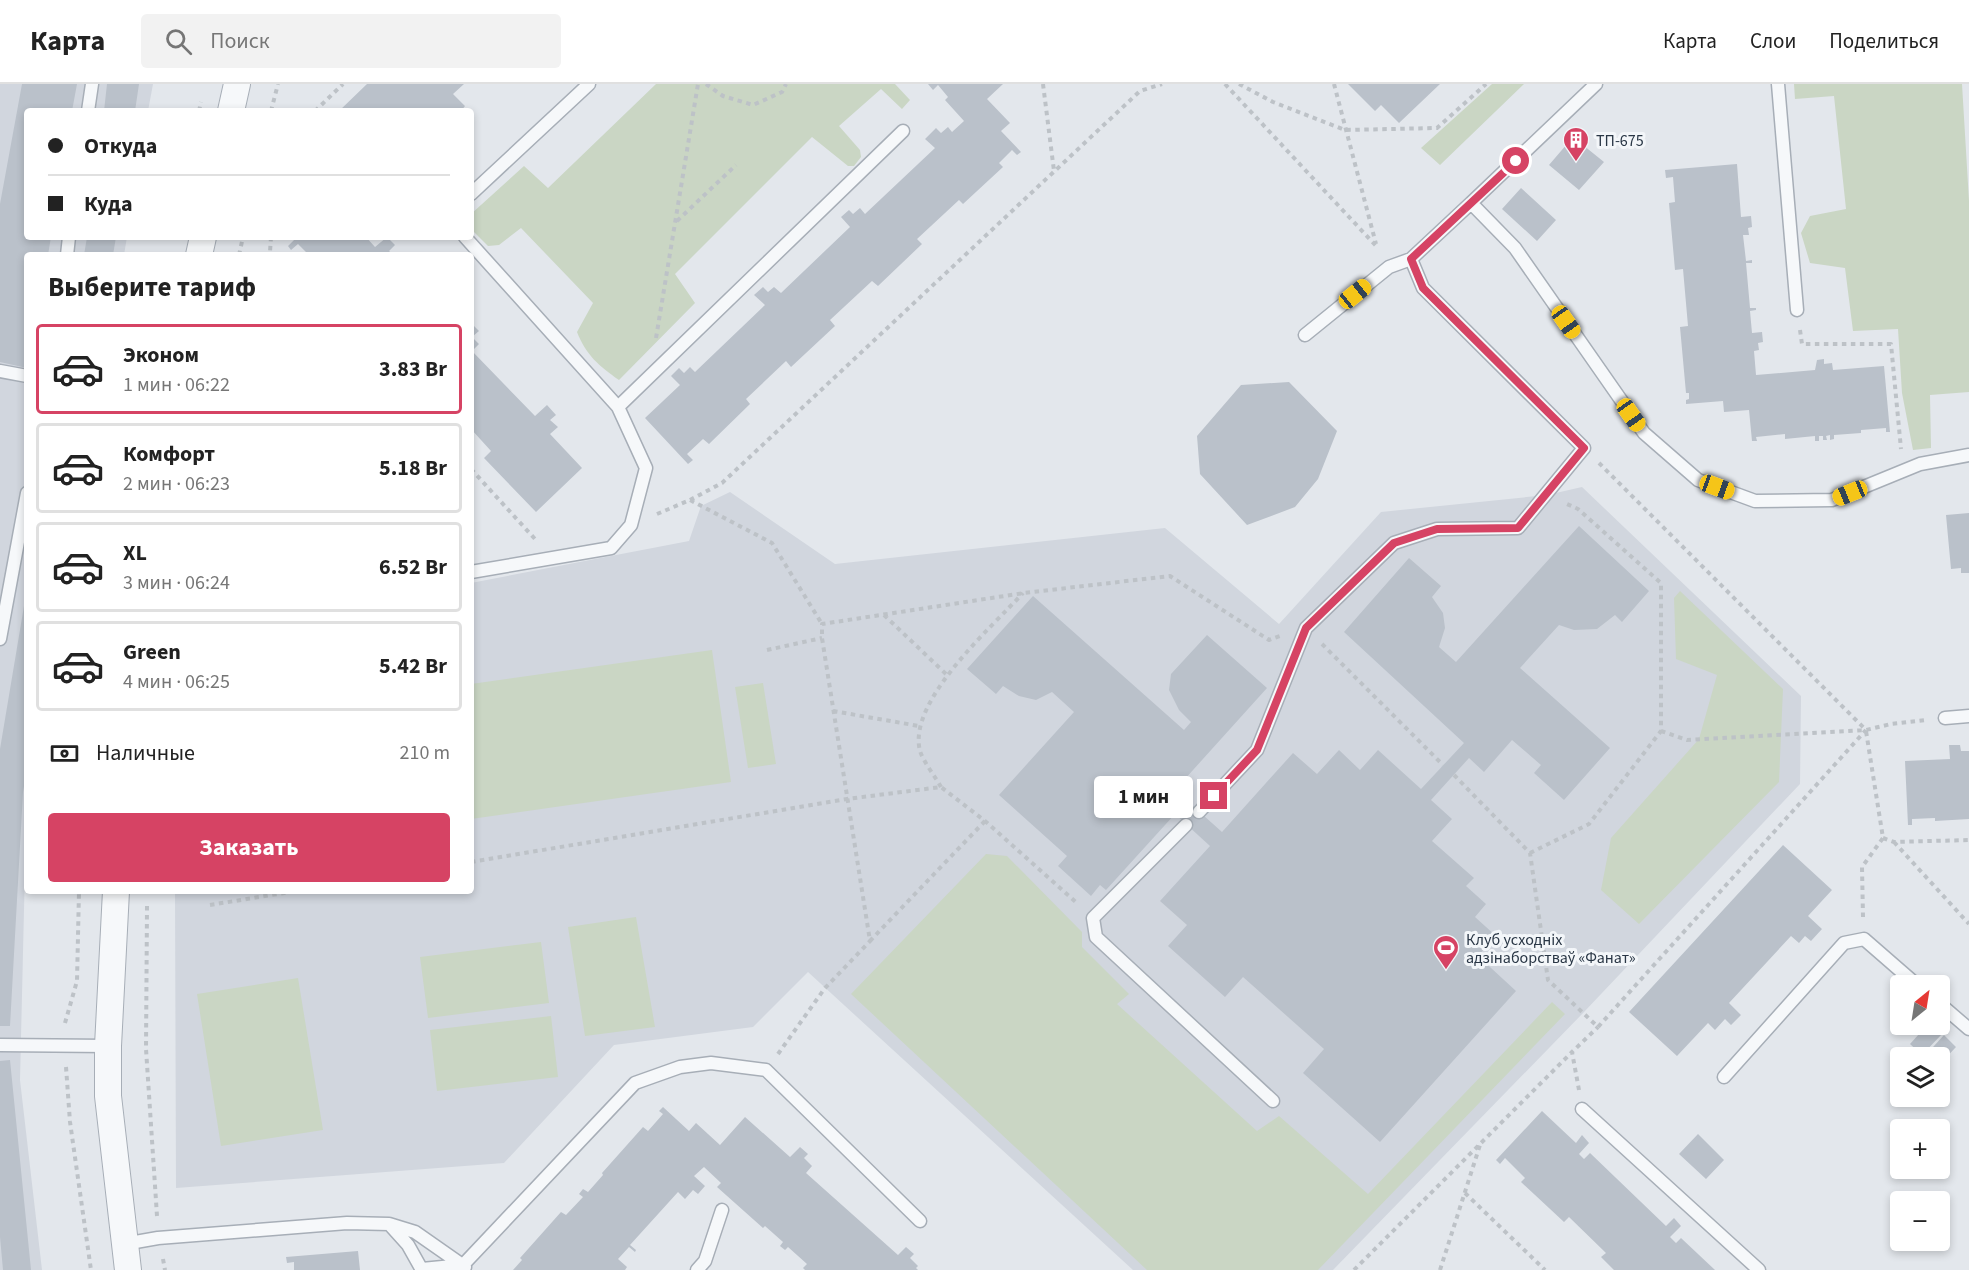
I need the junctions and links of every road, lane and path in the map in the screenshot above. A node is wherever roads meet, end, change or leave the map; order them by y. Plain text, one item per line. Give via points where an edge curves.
1 (93, 84) edge
2 (237, 84) edge
3 (278, 84) edge
4 (343, 84) edge
5 (589, 84) edge
6 (698, 84) edge
7 (706, 84) edge
8 (786, 84) edge
9 (1043, 84) edge
10 (1162, 84) edge
11 (1225, 84) edge
12 (1239, 84) edge
13 (1334, 84) edge
14 (1486, 84) edge
15 (1596, 84) edge
16 (1778, 84) edge
17 (89, 108) edge
18 (232, 108) edge
19 (272, 108) edge
20 (318, 108) edge
21 (1345, 130) junction
22 (903, 131) dead end
23 (736, 165) dead end
24 (1054, 171) junction
25 (474, 191) edge
26 (1471, 203) junction
27 (676, 222) junction
28 (468, 240) edge
29 (1376, 245) junction
30 (1411, 259) junction
31 (1389, 267) junction
32 (1797, 310) joint
33 (1305, 335) dead end
34 (656, 338) dead end
35 (0, 371) edge
36 (24, 375) edge
37 (618, 407) junction
38 (1584, 448) junction
39 (1969, 455) edge
40 (1903, 471) junction
41 (474, 473) edge
42 (1547, 495) junction
43 (690, 500) junction
44 (24, 509) edge
45 (632, 525) junction
46 (536, 539) dead end
47 (474, 571) edge
48 (1024, 593) junction
49 (883, 615) junction
50 (822, 624) junction
51 (1306, 628) junction
52 (822, 638) junction
53 (0, 639) edge
54 (767, 650) dead end
55 (946, 674) junction
56 (833, 711) junction
57 (1969, 716) edge
58 (1945, 718) joint
59 (919, 726) junction
60 (1866, 730) junction
61 (1661, 731) junction
62 (1443, 765) dead end
63 (1454, 775) dead end
64 (941, 787) junction
65 (847, 799) junction
66 (1199, 812) dead end
67 (985, 821) junction
68 (1186, 825) dead end
69 (1883, 838) junction
70 (1969, 840) edge
71 (1894, 842) junction
72 (1530, 854) junction
73 (474, 861) edge
74 (79, 894) edge
75 (116, 894) edge
76 (278, 894) edge
77 (147, 902) dead end
78 (210, 905) dead end
79 (1094, 918) junction
80 (1969, 924) edge
81 (1864, 939) junction
82 (870, 941) junction
83 (1905, 975) edge
84 (1950, 1013) edge
85 (1598, 1027) junction
86 (1969, 1029) edge
87 (64, 1044) junction
88 (0, 1045) edge
89 (108, 1046) junction
90 (1572, 1053) junction
91 (766, 1070) junction
92 (1724, 1077) dead end
93 (1273, 1101) dead end
94 (1582, 1109) joint
95 (1480, 1144) junction
96 (1465, 1193) junction
97 (722, 1210) dead end
98 (920, 1221) dead end
99 (389, 1224) junction
100 (158, 1238) junction
101 (124, 1244) junction
102 (465, 1267) edge
103 (422, 1269) edge
104 (91, 1270) edge
105 (128, 1270) edge
106 (165, 1270) edge
107 (697, 1270) edge
108 (1354, 1270) edge
109 (1440, 1270) edge
110 (1545, 1270) edge
111 (1759, 1270) edge

1 - 17 lane
2 - 18 street
3 - 19 path
4 - 20 path
5 - 25 lane
6 - 27 path
7 - 8 path via 723,96 753,105 782,92
9 - 24 path
10 - 24 path via 1140,91
11 - 29 path
12 - 21 path
13 - 21 path
14 - 21 path via 1437,128
15 - 26 lane
16 - 32 lane
21 - 29 path
22 - 37 lane
23 - 27 path
24 - 43 path via 722,483
26 - 30 lane
26 - 40 lane via 1515,248 1644,434 1698,480 1755,501 1832,500
27 - 34 path
28 - 37 lane
29 - 31 path
30 - 31 lane
30 - 38 lane via 1423,288
31 - 33 lane
32 - 40 path via 1802,344 1891,344
35 - 36 lane
37 - 45 lane via 646,468
38 - 42 lane
38 - 60 path
39 - 40 lane
41 - 46 path
42 - 51 lane via 1518,528 1437,529 1394,543
42 - 61 path via 1578,509 1661,583
43 - 45 path
43 - 50 path via 772,543
44 - 53 lane
45 - 47 lane via 611,548
48 - 49 path
48 - 51 path via 1170,576 1269,640
48 - 55 path
49 - 50 path
49 - 55 path
50 - 52 path
51 - 62 path
51 - 66 lane via 1257,750
52 - 54 path
52 - 56 path
55 - 59 path
56 - 59 path
56 - 65 path
57 - 58 lane
58 - 60 path
59 - 64 path via 921,751
60 - 61 path via 1687,740
60 - 69 path
60 - 85 path
61 - 72 path via 1589,824
63 - 72 path
64 - 65 path
64 - 67 path
65 - 73 path
65 - 82 path
67 - 79 path
67 - 82 path
68 - 79 lane
69 - 71 path
69 - 81 path via 1862,867
70 - 71 path
71 - 80 path
72 - 85 path via 1548,980
74 - 87 path via 77,981
75 - 89 street
76 - 78 path
77 - 100 path via 146,1049
79 - 93 lane via 1096,937
81 - 83 lane
81 - 92 lane via 1844,943
82 - 91 path via 825,988
84 - 86 lane
85 - 90 path
87 - 88 lane
87 - 89 lane
87 - 104 path via 67,1096
89 - 101 street via 108,1096
90 - 94 path
90 - 95 path
91 - 98 lane
91 - 102 lane via 711,1063 680,1067 635,1083
94 - 111 lane
95 - 96 path
95 - 108 path
96 - 109 path
96 - 110 path
97 - 107 lane via 705,1261
99 - 100 lane via 347,1223
99 - 102 lane via 415,1232
99 - 103 lane
100 - 101 lane
100 - 106 path
101 - 105 street
102 - 103 lane

